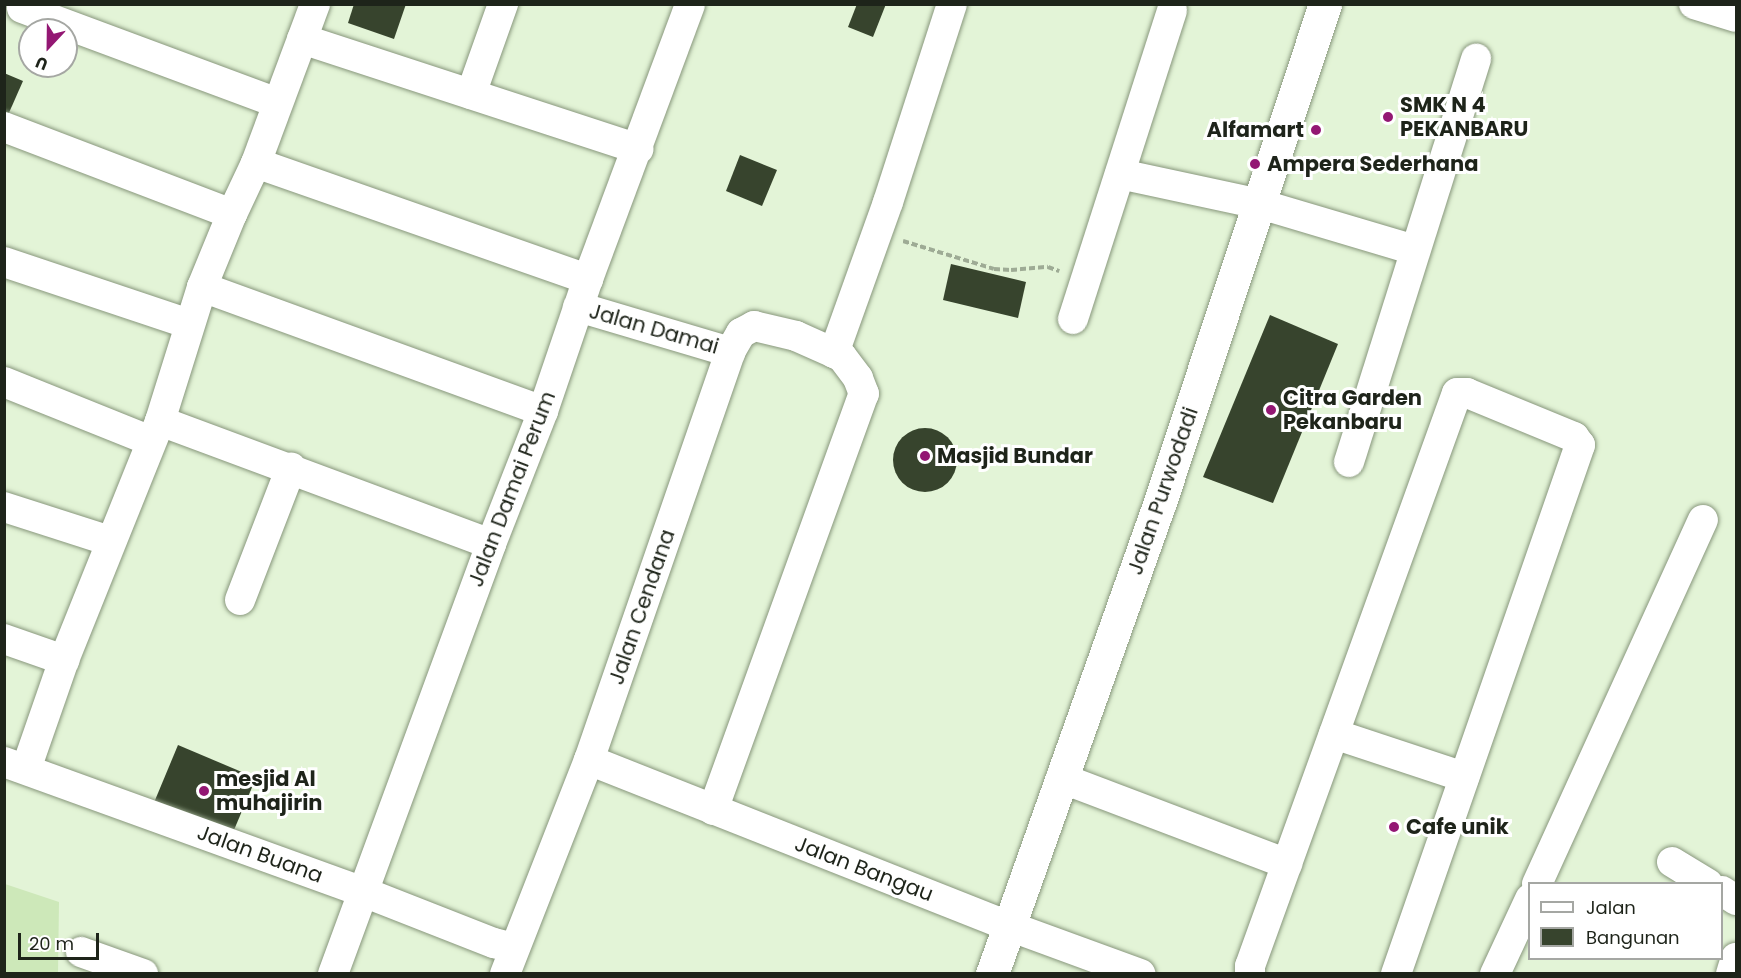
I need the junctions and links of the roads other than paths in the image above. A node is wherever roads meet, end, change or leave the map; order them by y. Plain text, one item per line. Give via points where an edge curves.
1 (315, 4) edge
2 (503, 4) edge
3 (690, 4) edge
4 (952, 4) edge
5 (1325, 4) edge
6 (1694, 4) edge
7 (20, 8) edge
8 (1172, 11) dead end
9 (1737, 16) edge
10 (302, 39) junction
11 (1476, 59) dead end
12 (471, 94) junction
13 (277, 103) junction
14 (4, 127) edge
15 (638, 149) junction
16 (256, 163) junction
17 (1120, 174) junction
18 (1260, 204) junction
19 (232, 214) junction
20 (1414, 250) junction
21 (4, 262) edge
22 (588, 279) junction
23 (202, 287) junction
24 (578, 307) junction
25 (1073, 319) dead end
26 (189, 324) junction
27 (730, 352) junction
28 (834, 352) junction
29 (4, 382) edge
30 (543, 411) junction
31 (156, 431) junction
32 (1349, 462) dead end
33 (291, 468) junction
34 (4, 507) edge
35 (1703, 520) dead end
36 (110, 541) junction
37 (490, 544) junction
38 (240, 600) dead end
39 (4, 639) edge
40 (64, 660) junction
41 (1334, 735) junction
42 (589, 760) junction
43 (15, 765) edge
44 (1464, 777) junction
45 (1061, 778) junction
46 (713, 810) junction
47 (1672, 862) dead end
48 (1287, 864) junction
49 (1538, 882) edge
50 (1705, 882) edge
51 (362, 891) junction
52 (1723, 892) edge
53 (1737, 900) edge
54 (1528, 903) edge
55 (1009, 926) junction
56 (81, 952) dead end
57 (1737, 958) edge
58 (509, 961) edge
59 (143, 974) edge
60 (333, 974) edge
61 (992, 974) edge
62 (1140, 974) edge
63 (1250, 974) edge
64 (1396, 974) edge
65 (1495, 974) edge
66 (1731, 974) edge

1 - 10 street
2 - 12 street
3 - 15 street, Jalan Damai Perum
4 - 28 street
5 - 18 street, Jalan Purwodadi
6 - 9 street
7 - 13 street
8 - 17 street
10 - 12 street
10 - 13 street
11 - 20 street
12 - 15 street
13 - 16 street
14 - 19 street
15 - 22 street, Jalan Damai Perum
16 - 19 street
16 - 22 street
17 - 18 street
17 - 25 street
18 - 20 street
18 - 45 street, Jalan Purwodadi via 1160,502
19 - 23 street
20 - 32 street
21 - 26 street
22 - 24 street, Jalan Damai Perum
23 - 26 street
23 - 30 street
24 - 27 street, Jalan Damai
24 - 30 street, Jalan Damai Perum
26 - 31 street
27 - 28 street, Jalan Cendana via 741,333 754,326 796,336
27 - 42 street, Jalan Cendana
28 - 46 street via 858,378 864,394
29 - 31 street
30 - 37 street, Jalan Damai Perum
31 - 33 street
31 - 36 street
33 - 37 street
33 - 38 street
34 - 36 street
35 - 49 street
36 - 40 street
37 - 51 street, Jalan Damai Perum
39 - 40 street
40 - 43 street
41 - 44 street
41 - 44 street via 1457,393 1467,393 1574,437 1580,445
41 - 48 street
42 - 46 street, Jalan Bangau
42 - 58 street, Jalan Cendana
43 - 51 street, Jalan Buana
44 - 64 street
45 - 48 street
45 - 55 street, Jalan Purwodadi
46 - 55 street, Jalan Bangau
47 - 50 street
48 - 63 street
51 - 58 street, Jalan Buana via 494,943
51 - 60 street, Jalan Damai Perum
52 - 53 street
54 - 65 street
55 - 61 street, Jalan Purwodadi
55 - 62 street, Jalan Bangau
56 - 59 street
57 - 66 street

